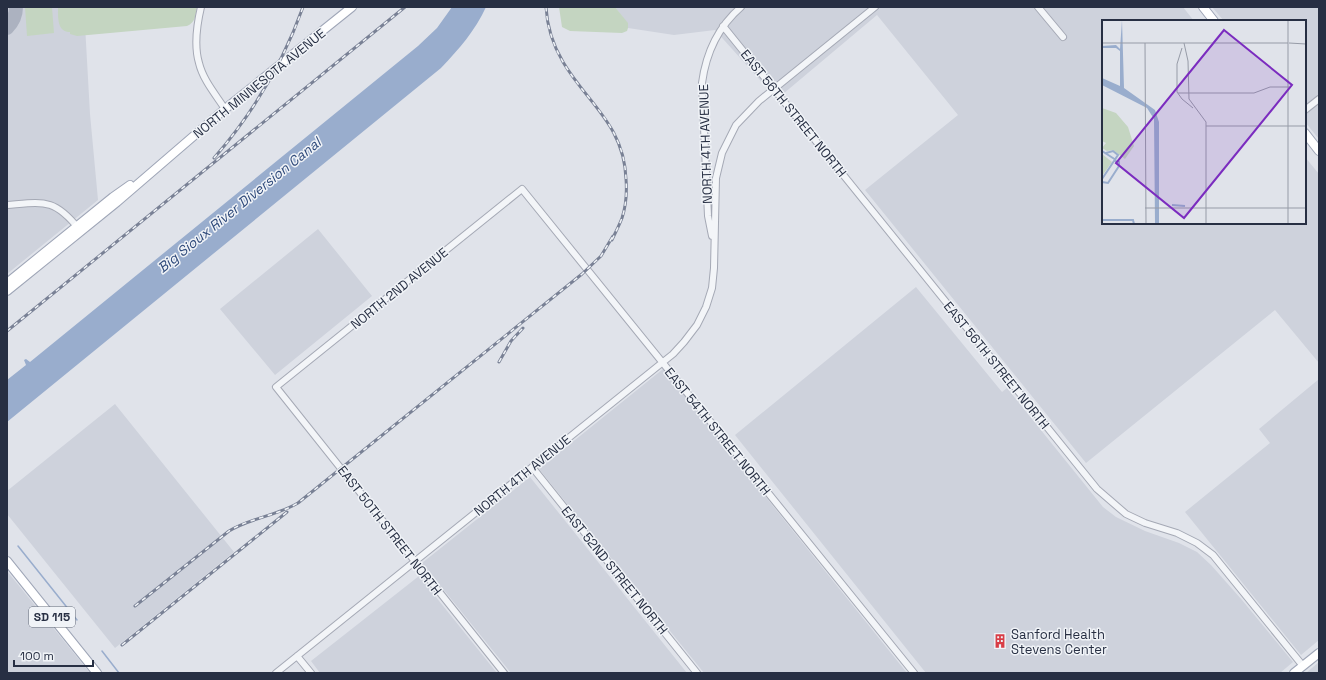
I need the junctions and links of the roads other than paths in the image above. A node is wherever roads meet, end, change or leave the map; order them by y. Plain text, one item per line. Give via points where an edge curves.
1 (201, 7) edge
2 (352, 7) edge
3 (742, 7) edge
4 (875, 7) edge
5 (1038, 7) edge
6 (1203, 7) edge
7 (1213, 20) edge
8 (723, 26) junction
9 (1063, 37) dead end
10 (774, 89) junction
11 (1319, 99) edge
12 (225, 109) junction
13 (1306, 109) edge
14 (1306, 134) edge
15 (1319, 150) edge
16 (522, 189) joint
17 (7, 205) edge
18 (79, 229) junction
19 (714, 244) junction
20 (7, 283) edge
21 (7, 291) edge
22 (663, 362) junction
23 (276, 387) joint
24 (532, 467) junction
25 (7, 561) edge
26 (415, 561) junction
27 (1319, 653) edge
28 (298, 656) junction
29 (1303, 666) junction
30 (98, 673) edge
31 (276, 673) edge
32 (311, 673) edge
33 (504, 673) edge
34 (697, 673) edge
35 (914, 673) edge
36 (1294, 673) edge

1 - 12 street via 197,32 198,62
2 - 12 main road, NORTH MINNESOTA AVENUE
3 - 8 street, NORTH 4TH AVENUE
4 - 10 street, NORTH 4TH AVENUE
5 - 9 street
6 - 7 main road
8 - 10 street, EAST 56TH STREET NORTH
8 - 19 street, NORTH 4TH AVENUE via 709,54 702,83 708,216
10 - 19 street, NORTH 4TH AVENUE via 743,116 722,153 716,178
10 - 29 street, EAST 56TH STREET NORTH via 1097,489 1126,514 1177,533 1213,555
11 - 13 street
12 - 18 main road, NORTH MINNESOTA AVENUE
14 - 15 main road
16 - 22 street, EAST 54TH STREET NORTH
16 - 23 street, NORTH 2ND AVENUE
17 - 18 street via 51,204 62,210
18 - 20 main road, NORTH MINNESOTA AVENUE
18 - 21 main road, NORTH MINNESOTA AVENUE
19 - 22 street, NORTH 4TH AVENUE via 711,293 704,312 684,342
22 - 24 street, NORTH 4TH AVENUE
22 - 35 street, EAST 54TH STREET NORTH
23 - 26 street, EAST 50TH STREET NORTH
24 - 26 street, NORTH 4TH AVENUE
24 - 34 street, EAST 52ND STREET NORTH
25 - 30 main road, SD 115
26 - 28 street, NORTH 4TH AVENUE
26 - 33 street, EAST 50TH STREET NORTH
27 - 29 main road
28 - 31 street, NORTH 4TH AVENUE
28 - 32 street
29 - 36 main road

